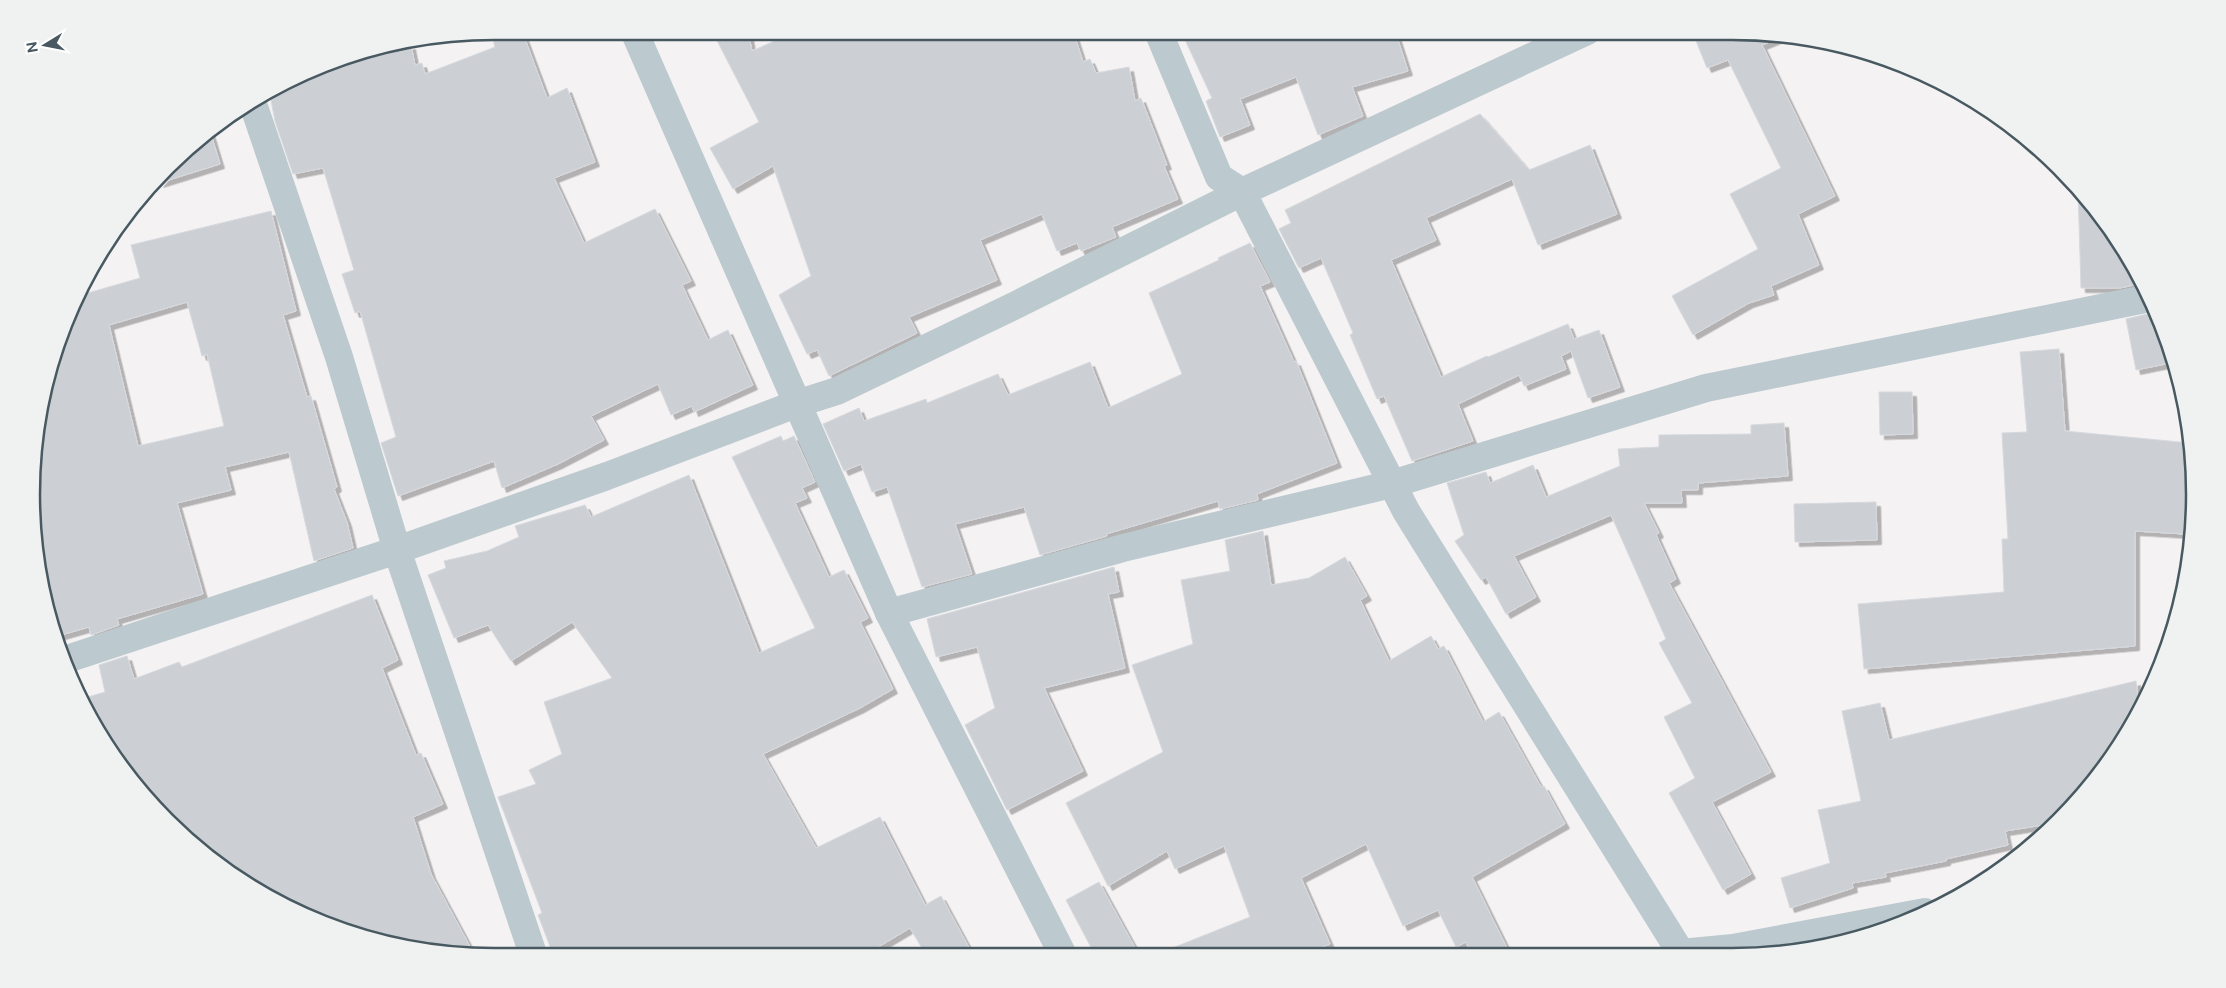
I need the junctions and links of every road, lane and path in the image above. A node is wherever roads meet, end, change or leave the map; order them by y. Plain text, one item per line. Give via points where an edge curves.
1 (638, 40) edge
2 (1162, 40) edge
3 (1567, 40) edge
4 (255, 109) edge
5 (1242, 192) junction
6 (2142, 300) edge
7 (796, 404) junction
8 (1392, 484) junction
9 (397, 550) junction
10 (889, 613) junction
11 (71, 658) edge
12 (1892, 919) edge
13 (531, 948) edge
14 (1059, 948) edge
15 (1678, 948) edge
16 (1746, 948) edge

1 - 7 street
2 - 5 street via 1219,177
3 - 5 street
4 - 9 street via 339,357
5 - 7 street via 845,387
5 - 8 street
6 - 8 street via 1706,388
7 - 9 street via 607,476
7 - 10 street
8 - 10 street via 1123,548
8 - 15 street
9 - 11 street
9 - 13 street
10 - 14 street
12 - 16 street

